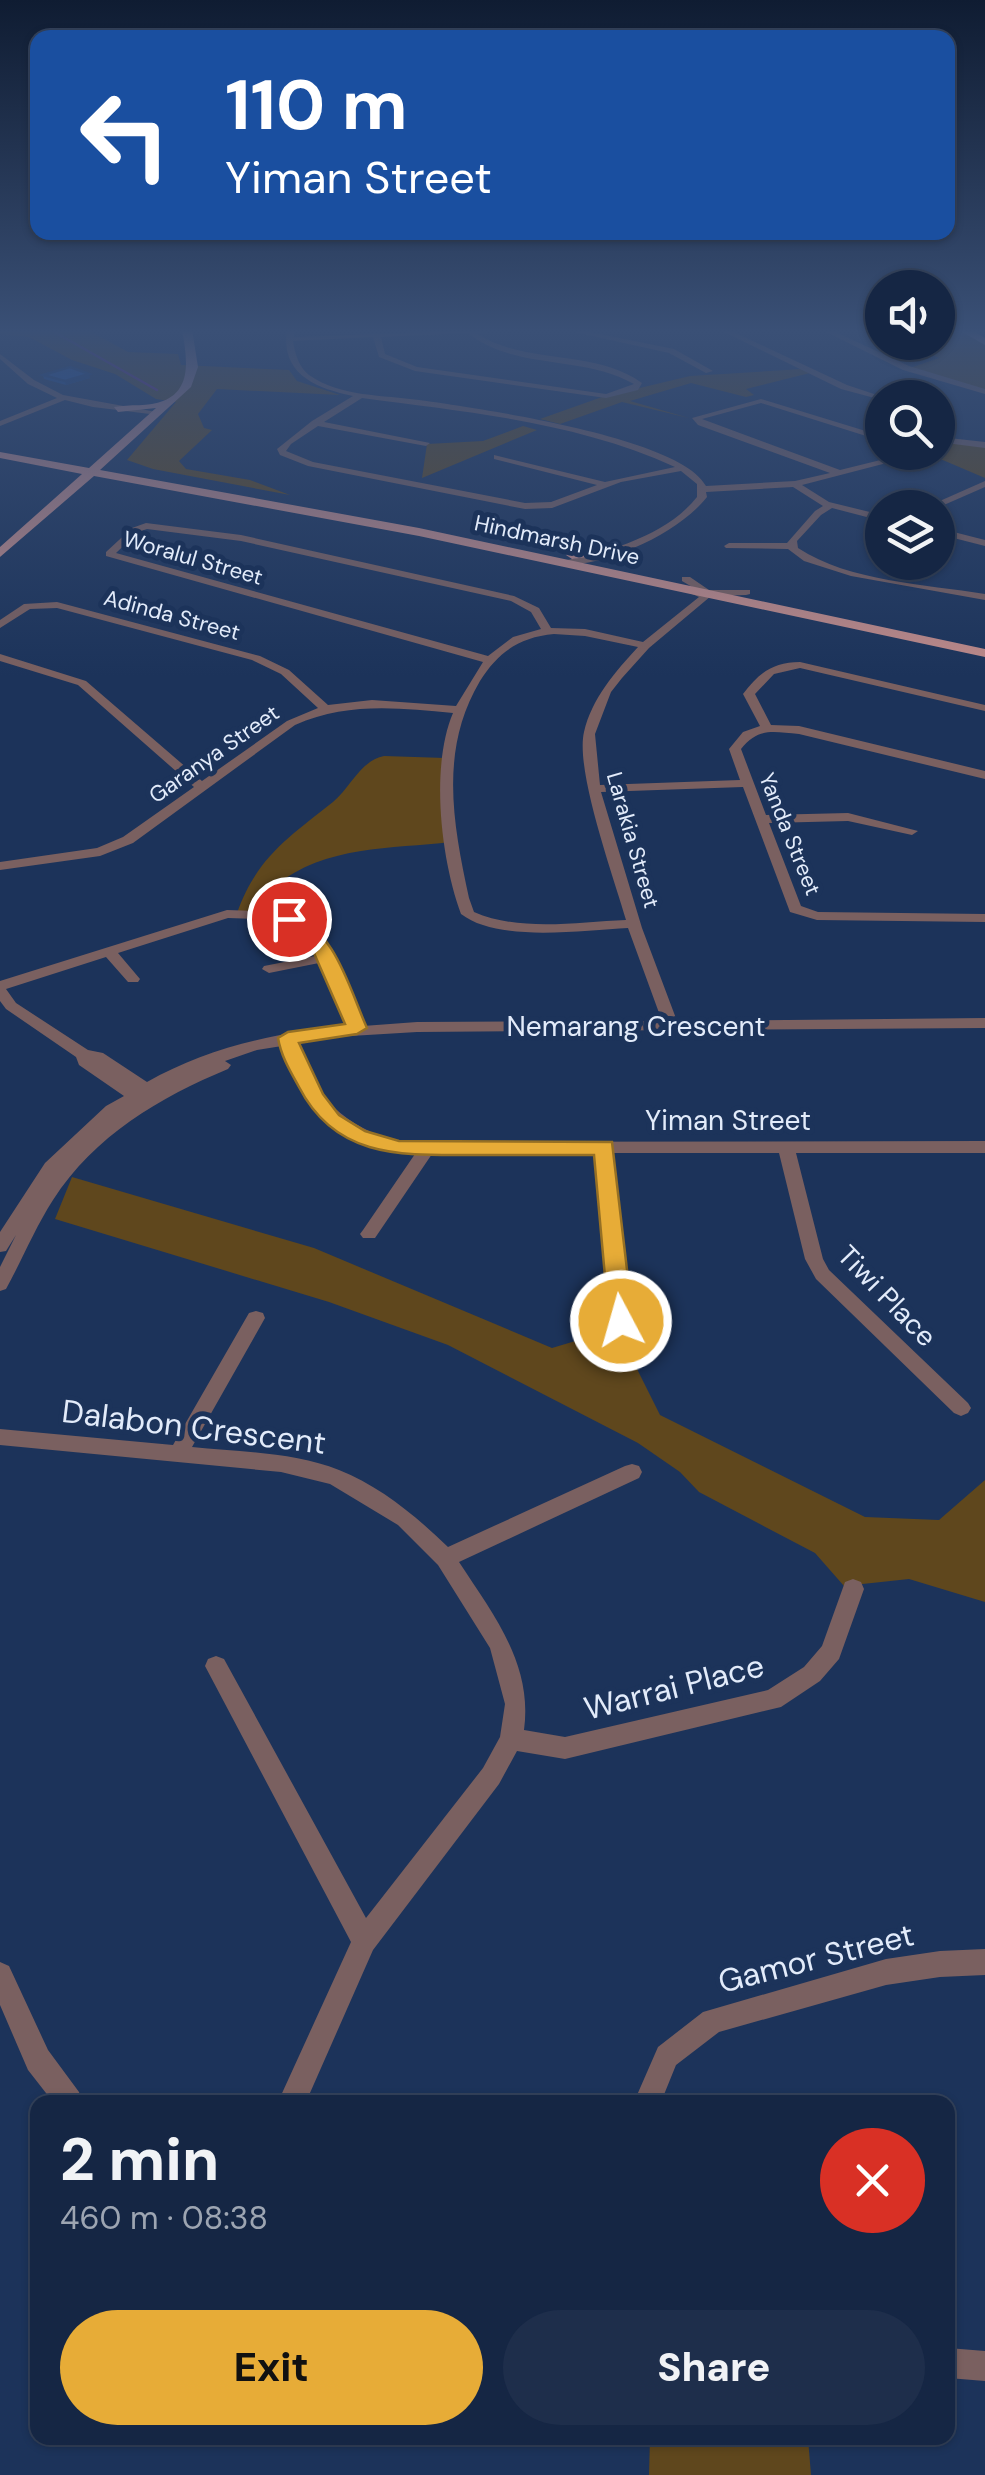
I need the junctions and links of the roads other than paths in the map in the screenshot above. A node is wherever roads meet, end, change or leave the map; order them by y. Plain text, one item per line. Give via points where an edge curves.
1 (123, 444) edge
2 (285, 444) edge
3 (616, 444) edge
4 (760, 444) edge
5 (0, 446) edge
6 (0, 455) edge
7 (497, 457) dead end
8 (72, 463) junction
9 (96, 468) junction
10 (685, 468) junction
11 (865, 468) edge
12 (842, 474) junction
13 (795, 484) junction
14 (985, 484) edge
15 (606, 485) junction
16 (703, 489) junction
17 (955, 497) edge
18 (831, 506) junction
19 (865, 514) edge
20 (955, 535) edge
21 (985, 542) edge
22 (730, 546) dead end
23 (792, 546) junction
24 (0, 553) edge
25 (569, 559) junction
26 (609, 560) junction
27 (686, 579) junction
28 (704, 592) junction
29 (746, 592) junction
30 (985, 598) edge
31 (0, 625) edge
32 (548, 631) junction
33 (985, 643) edge
34 (645, 646) junction
35 (985, 652) edge
36 (0, 657) edge
37 (489, 660) junction
38 (324, 708) junction
39 (985, 708) edge
40 (457, 710) junction
41 (767, 728) junction
42 (985, 775) edge
43 (748, 783) junction
44 (202, 787) junction
45 (594, 789) junction
46 (762, 820) junction
47 (912, 831) dead end
48 (0, 866) edge
49 (985, 918) edge
50 (634, 924) junction
51 (109, 950) junction
52 (325, 958) junction
53 (268, 968) dead end
54 (133, 979) dead end
55 (0, 988) edge
56 (985, 1023) edge
57 (664, 1026) junction
58 (357, 1028) junction
59 (288, 1038) junction
60 (145, 1095) junction
61 (786, 1147) junction
62 (427, 1148) junction
63 (604, 1148) junction
64 (983, 1152) edge
65 (25, 1216) junction
66 (369, 1234) dead end
67 (0, 1246) edge
68 (0, 1284) edge
69 (256, 1318) dead end
70 (621, 1321) dead end
71 (961, 1408) dead end
72 (0, 1438) edge
73 (178, 1454) junction
74 (632, 1472) dead end
75 (445, 1558) junction
76 (853, 1589) dead end
77 (216, 1666) dead end
78 (511, 1739) junction
79 (364, 1940) junction
80 (985, 1962) edge
81 (0, 1976) edge
82 (5, 2007) edge
83 (65, 2095) edge
84 (295, 2095) edge
85 (650, 2095) edge
86 (955, 2364) edge
87 (985, 2366) edge

1 - 9 main road
2 - 15 street via 283,453 311,464 513,505 552,505
3 - 10 street
4 - 12 street
5 - 8 main road, Hindmarsh Drive
6 - 8 main road, Hindmarsh Drive
7 - 15 street
8 - 9 main road
8 - 9 main road, Hindmarsh Drive
9 - 24 main road
9 - 25 main road, Hindmarsh Drive via 126,468
9 - 25 main road, Hindmarsh Drive via 115,478
10 - 15 street
10 - 16 street
11 - 12 street
12 - 13 street
13 - 16 street
13 - 18 street
14 - 17 street
16 - 26 street via 687,514
18 - 19 street
18 - 23 street
20 - 21 street
22 - 23 street
23 - 30 street via 824,565
25 - 26 main road, Hindmarsh Drive
25 - 26 main road
26 - 27 main road, Hindmarsh Drive
26 - 28 main road, Hindmarsh Drive
27 - 28 street
27 - 29 main road, Hindmarsh Drive
28 - 29 street
28 - 34 street, Larakia Street
28 - 35 main road, Hindmarsh Drive
29 - 33 main road, Hindmarsh Drive
31 - 38 street, Adinda Street via 28,606 57,605 256,658 285,672
32 - 34 street via 588,632
32 - 37 street via 515,639
32 - 37 street, Woralul Street via 528,605 514,599 241,538 146,526 109,554
34 - 45 street, Larakia Street via 606,692 594,718 588,751
36 - 44 street via 82,683
37 - 40 street
38 - 40 street, Garanya Street via 365,703
38 - 44 street, Garanya Street via 291,723
39 - 41 street via 782,665 749,694
40 - 50 street via 444,758 446,806 468,914 514,925
41 - 42 street
41 - 43 street, Yanda Street via 737,742
43 - 45 street
43 - 46 street, Yanda Street
44 - 48 street, Garanya Street via 100,852
45 - 50 street, Larakia Street
46 - 47 street via 848,817
46 - 49 street, Yanda Street via 796,910 804,915
50 - 57 street, Larakia Street
51 - 52 street via 238,912 296,922 311,932
51 - 54 street
51 - 55 street
52 - 53 street
52 - 58 street
55 - 60 street via 11,1006 84,1055 84,1062
56 - 57 street, Nemarang Crescent
57 - 58 street, Nemarang Crescent
58 - 59 street, Nemarang Crescent
59 - 60 street, Nemarang Crescent
59 - 62 street, Yiman Street via 332,1120 385,1145
60 - 65 street, Nemarang Crescent via 42,1190
61 - 63 street, Yiman Street
61 - 64 street, Yiman Street
61 - 71 street, Tiwi Place via 822,1274
62 - 63 street, Yiman Street
62 - 66 street
63 - 70 street
65 - 67 street, Nemarang Crescent
65 - 68 street, Nemarang Crescent
69 - 73 street
72 - 73 street, Dalabon Crescent
73 - 75 street, Dalabon Crescent via 281,1464 335,1477 405,1519
74 - 75 street
75 - 78 street, Dalabon Crescent via 500,1646 516,1704
76 - 78 street, Warrai Place via 832,1652 804,1681 773,1699 565,1748
77 - 79 street
78 - 79 street, Dalabon Crescent via 492,1776
79 - 84 street, Dalabon Crescent
80 - 85 street, Gamor Street via 886,1972 712,2021 667,2056
81 - 82 street
82 - 83 street
86 - 87 street

